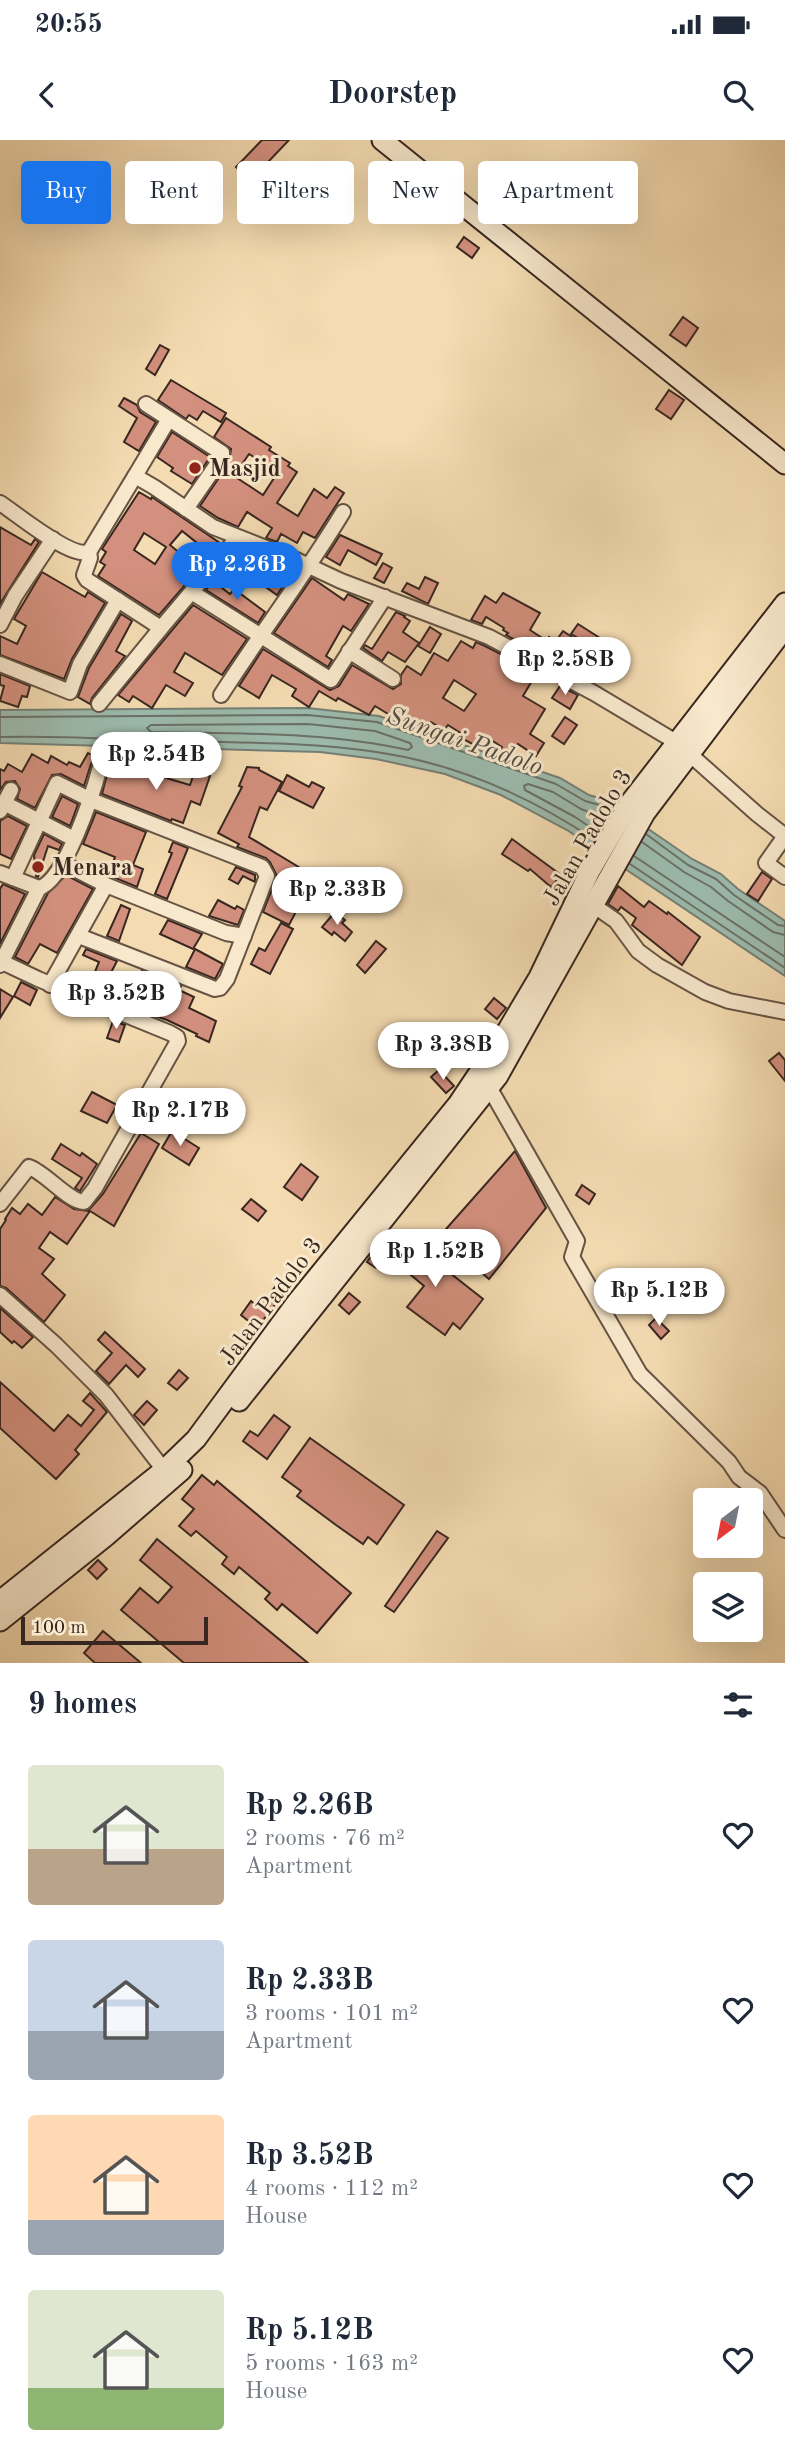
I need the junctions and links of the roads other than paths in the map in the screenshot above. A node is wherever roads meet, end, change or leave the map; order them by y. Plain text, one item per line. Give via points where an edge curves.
1 (382, 140) edge
2 (400, 140) edge
3 (475, 207) junction
4 (146, 404) dead end
5 (169, 419) junction
6 (775, 444) edge
7 (785, 464) edge
8 (135, 476) junction
9 (0, 503) edge
10 (186, 509) junction
11 (343, 512) dead end
12 (237, 538) junction
13 (53, 539) junction
14 (89, 552) junction
15 (310, 567) junction
16 (193, 593) junction
17 (385, 597) junction
18 (118, 600) junction
19 (785, 603) edge
20 (0, 625) edge
21 (161, 628) junction
22 (785, 628) edge
23 (260, 635) junction
24 (349, 651) junction
25 (0, 664) edge
26 (393, 679) dead end
27 (221, 695) dead end
28 (99, 704) dead end
29 (683, 748) junction
30 (100, 767) dead end
31 (91, 800) junction
32 (5, 802) edge
33 (39, 820) junction
34 (785, 836) edge
35 (74, 839) junction
36 (62, 863) junction
37 (598, 876) junction
38 (785, 877) edge
39 (5, 878) edge
40 (106, 885) junction
41 (39, 888) junction
42 (593, 905) junction
43 (79, 936) junction
44 (244, 936) junction
45 (1, 962) edge
46 (50, 985) junction
47 (785, 1012) edge
48 (489, 1087) junction
49 (0, 1204) edge
50 (350, 1249) junction
51 (0, 1296) edge
52 (201, 1443) junction
53 (164, 1469) junction
54 (141, 1497) junction
55 (785, 1530) edge
56 (0, 1601) edge
57 (0, 1621) edge

1 - 3 street
2 - 3 street
3 - 6 street
4 - 5 street
5 - 8 street
5 - 10 street via 222,453
6 - 7 street
8 - 10 street
8 - 14 street
9 - 13 street
10 - 12 street
11 - 15 street
12 - 15 street
12 - 16 street
13 - 14 street via 72,551
13 - 20 street
14 - 18 street via 87,580
15 - 17 street
15 - 23 street
16 - 21 street
16 - 23 street
17 - 24 street
17 - 29 street via 489,636
18 - 21 street
18 - 25 street via 80,664 70,692
19 - 29 street, Jalan Padolo 3
21 - 28 street
22 - 29 street, Jalan Padolo 3
23 - 24 street via 331,680
23 - 27 street
24 - 26 street
29 - 34 street
29 - 37 street, Jalan Padolo 3 via 637,809
30 - 31 street
31 - 33 street via 57,783
31 - 35 street
31 - 44 street via 262,867 267,876
32 - 33 street
33 - 35 street
33 - 39 street
34 - 38 street via 766,863
35 - 36 street
36 - 40 street
36 - 41 street via 51,881
37 - 42 street, Jalan Padolo 3
37 - 50 street, Jalan Padolo 3 via 482,1070
39 - 41 street
40 - 43 street
40 - 44 street
41 - 45 street
42 - 47 street via 616,921 638,951 705,992
42 - 48 street, Jalan Padolo 3
43 - 44 street via 218,989 224,986
43 - 46 street
45 - 46 street
46 - 49 street via 170,1033 178,1041 84,1202 29,1167
48 - 50 street, Jalan Padolo 3
48 - 55 street via 577,1241 572,1256 640,1374 760,1493
50 - 52 street, Jalan Padolo 3
51 - 53 street via 106,1395
52 - 53 street, Jalan Padolo 3
52 - 54 street, Jalan Padolo 3 via 174,1478
53 - 54 street, Jalan Padolo 3
54 - 56 street, Jalan Padolo 3
54 - 57 street, Jalan Padolo 3

